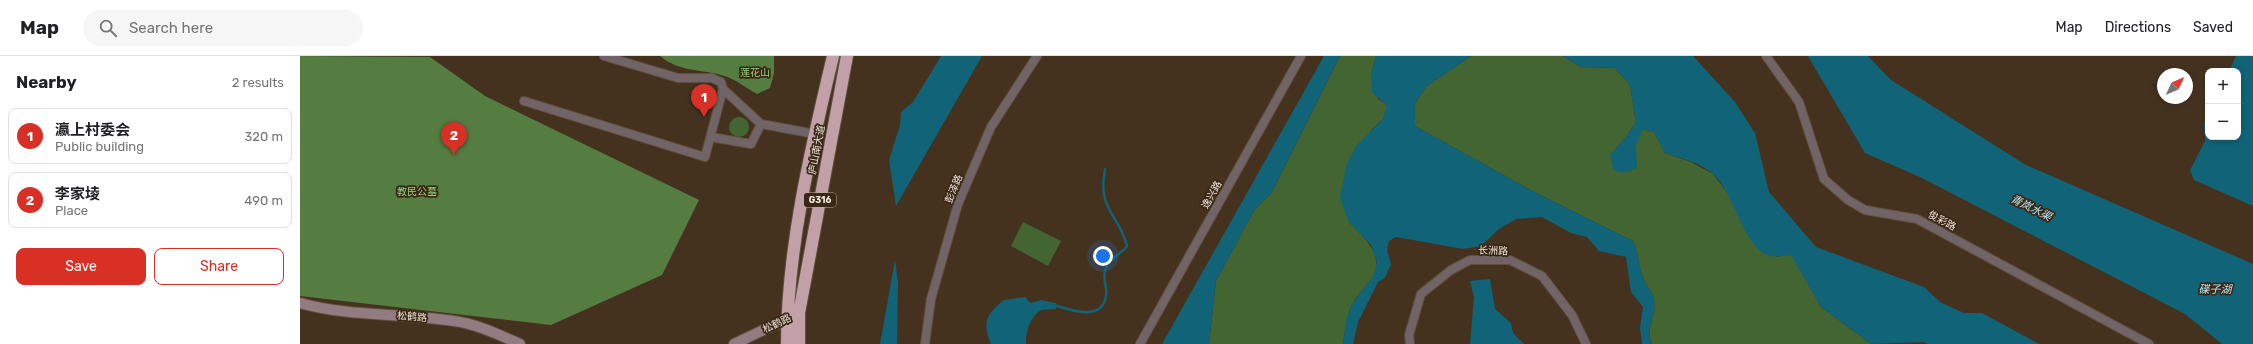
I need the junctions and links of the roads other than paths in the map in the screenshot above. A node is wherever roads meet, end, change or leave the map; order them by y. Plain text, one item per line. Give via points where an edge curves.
1 (604, 56) edge
2 (832, 56) edge
3 (847, 56) edge
4 (1037, 56) edge
5 (1301, 56) edge
6 (1766, 56) edge
7 (724, 88) junction
8 (524, 101) dead end
9 (761, 124) junction
10 (815, 134) junction
11 (711, 137) junction
12 (300, 303) edge
13 (300, 307) edge
14 (323, 309) junction
15 (799, 313) junction
16 (787, 319) junction
17 (520, 344) edge
18 (734, 344) edge
19 (787, 344) edge
20 (799, 344) edge
21 (925, 344) edge
22 (1140, 344) edge
23 (1410, 344) edge
24 (1586, 344) edge
25 (2149, 344) edge

1 - 7 street via 678,78 712,78 721,82
2 - 10 highway, 庐山南大道 / G316
3 - 15 highway, 庐山南大道 / G316
4 - 21 street, 彭泽路 via 991,127 958,204 931,299
5 - 22 street, 逸兴路
6 - 25 street, 俊彩路 via 1799,102 1824,179 1848,200 1865,210 1917,219
7 - 9 street
7 - 11 street
8 - 11 street via 705,157
9 - 10 street
9 - 11 street via 751,144
10 - 16 highway, 庐山南大道 / G316 via 803,190
12 - 14 main road, 松鹤路
13 - 14 main road
14 - 17 main road, 松鹤路 via 455,321 491,331
15 - 16 main road, 松鹤路
15 - 20 highway, 庐山南大道 / G316
16 - 18 main road, 松鹤路
16 - 19 highway, 庐山南大道 / G316
23 - 24 street, 长洲路 via 1409,335 1421,294 1451,270 1470,260 1510,260 1542,276 1572,315

